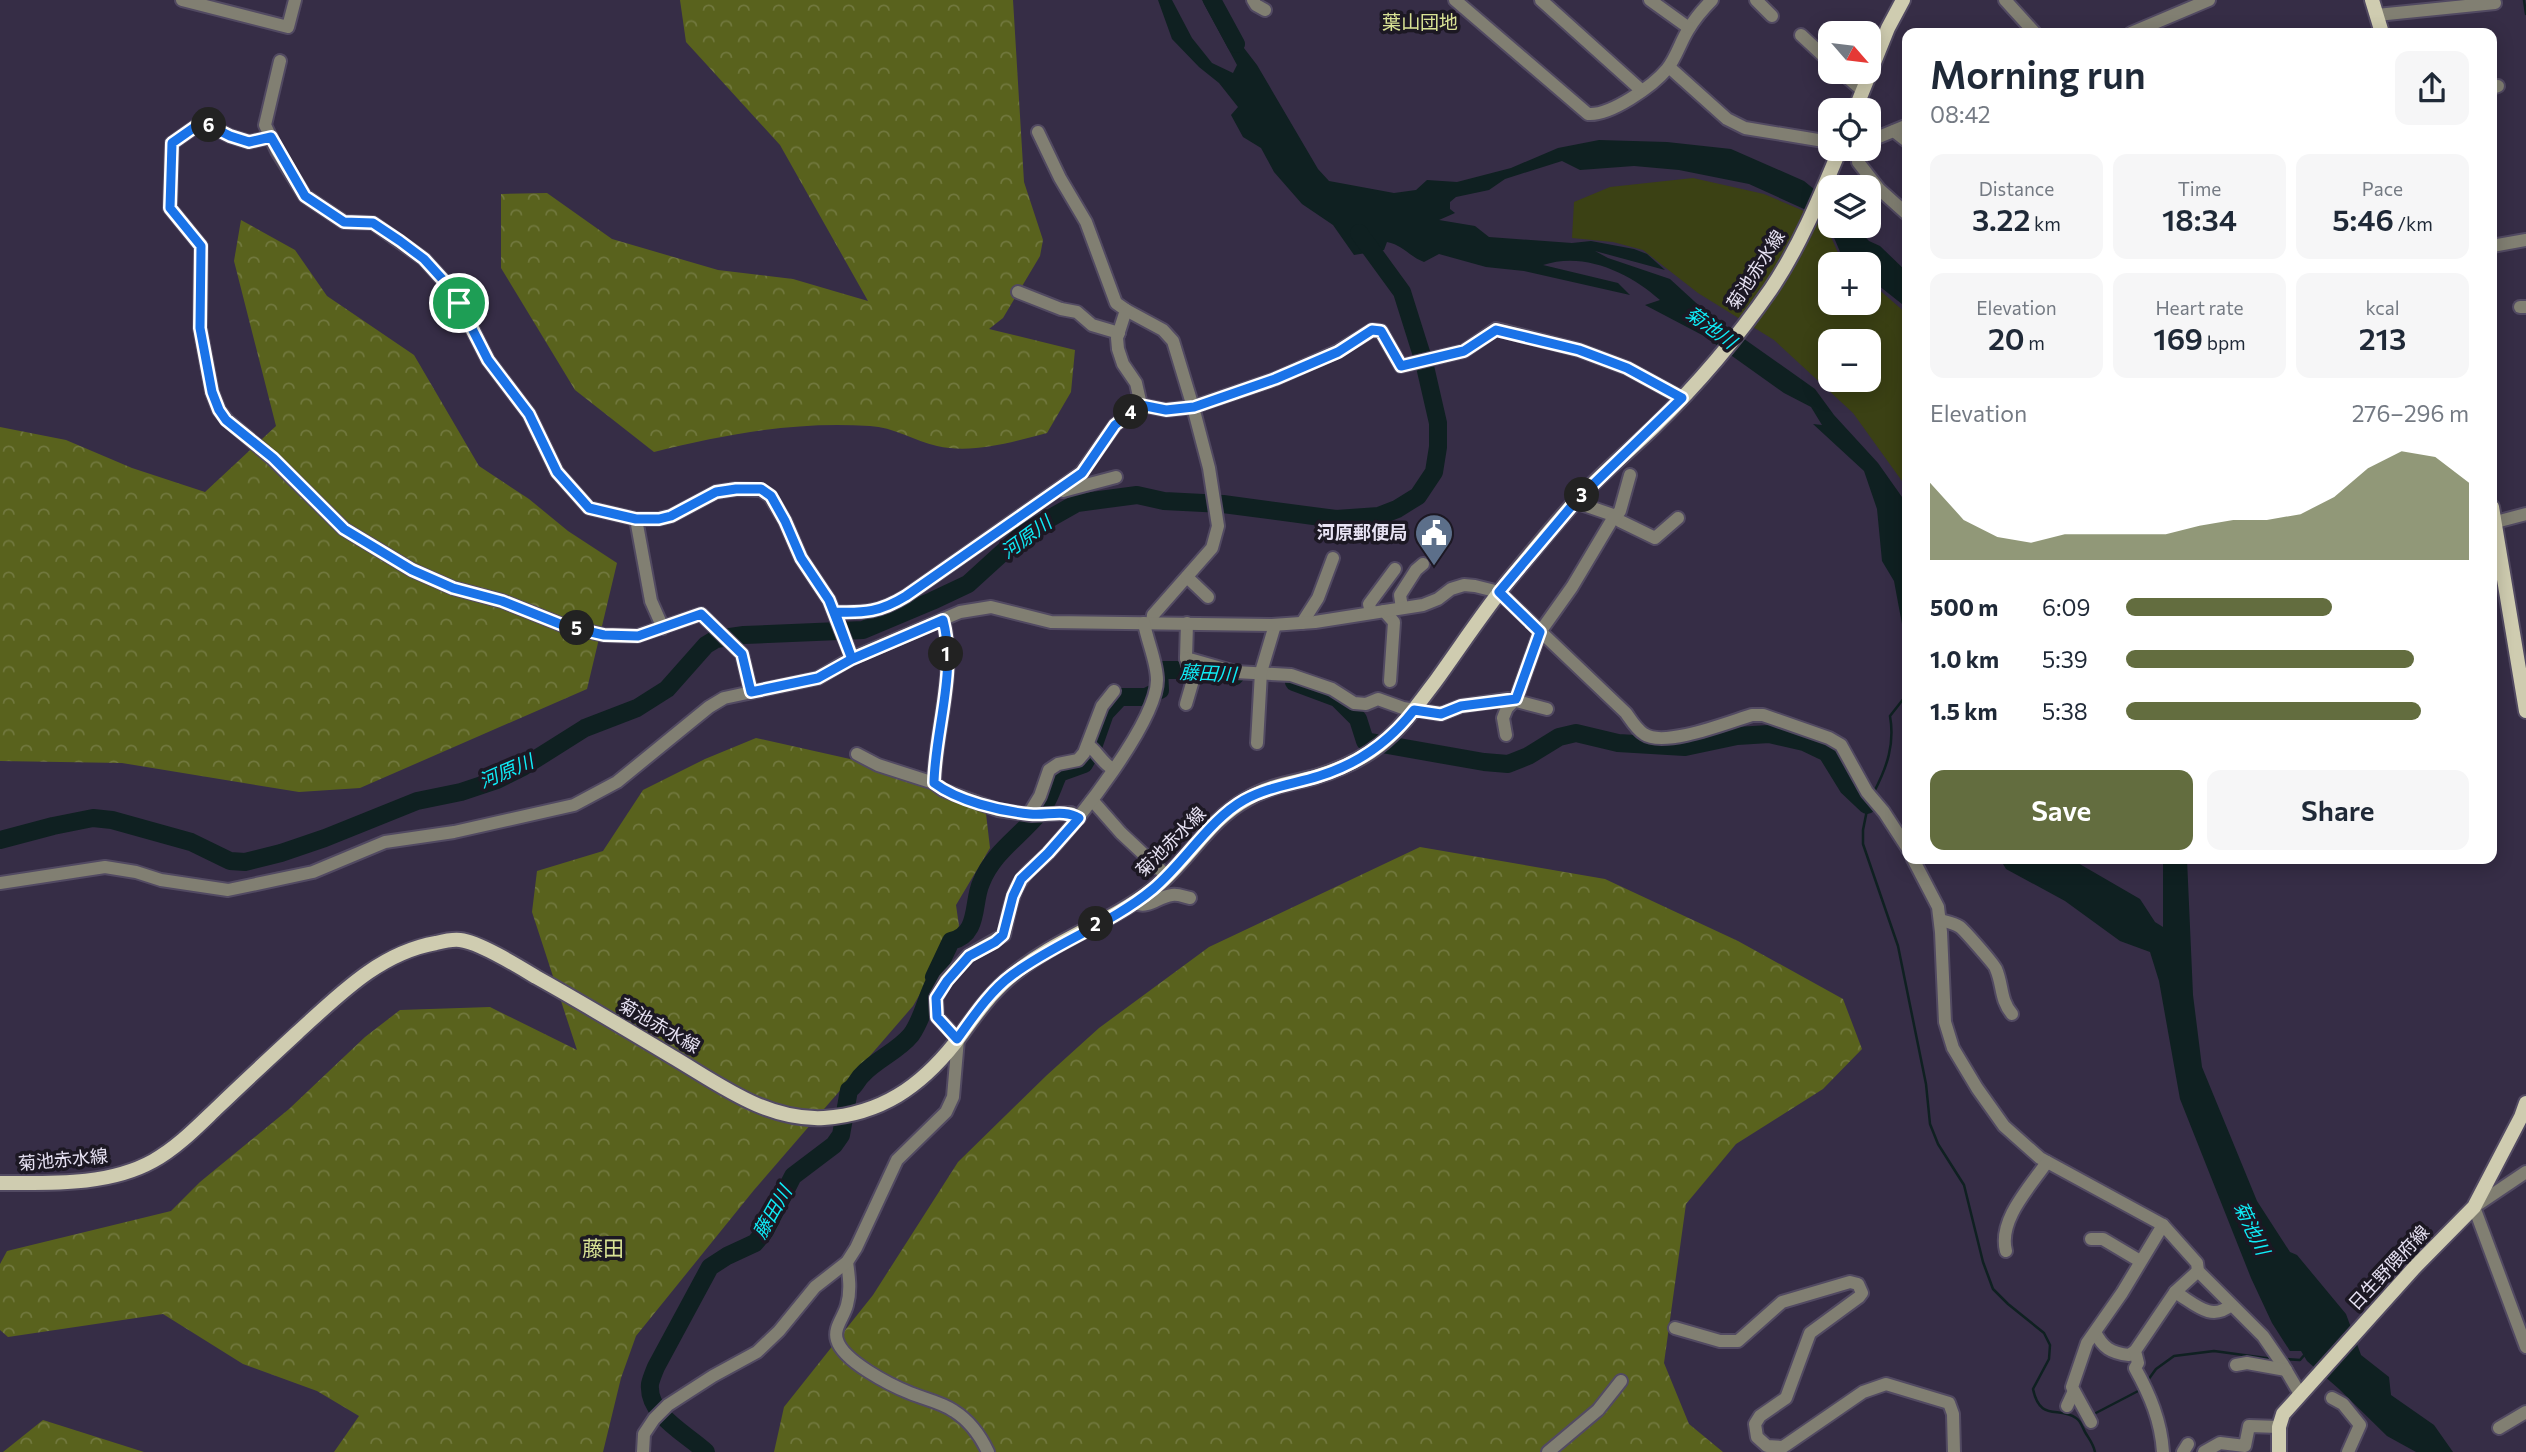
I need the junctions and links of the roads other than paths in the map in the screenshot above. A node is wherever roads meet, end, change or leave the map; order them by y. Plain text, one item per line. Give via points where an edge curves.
1 (182, 0) edge
2 (295, 0) edge
3 (1253, 0) edge
4 (1455, 0) edge
5 (1541, 0) edge
6 (1650, 0) edge
7 (1712, 0) edge
8 (1756, 0) edge
9 (1903, 0) edge
10 (2005, 0) edge
11 (2209, 0) edge
12 (2372, 0) edge
13 (2495, 3) dead end
14 (1265, 10) dead end
15 (2377, 15) junction
16 (1772, 16) dead end
17 (1689, 28) junction
18 (2030, 28) edge
19 (2151, 28) edge
20 (2381, 28) edge
21 (1801, 36) dead end
22 (1818, 51) edge
23 (280, 61) dead end
24 (1669, 67) junction
25 (1855, 84) edge
26 (1641, 90) junction
27 (1863, 91) junction
28 (1860, 98) edge
29 (1902, 128) edge
30 (1894, 131) junction
31 (1038, 132) dead end
32 (1881, 136) edge
33 (271, 137) junction
34 (1902, 137) edge
35 (1818, 140) edge
36 (1835, 161) edge
37 (1858, 161) edge
38 (1902, 210) edge
39 (2526, 240) edge
40 (2497, 245) edge
41 (1018, 292) dead end
42 (1126, 310) junction
43 (1119, 333) junction
44 (1682, 398) junction
45 (1141, 405) junction
46 (1194, 407) junction
47 (1630, 475) dead end
48 (1116, 477) dead end
49 (1056, 490) junction
50 (1575, 502) junction
51 (2526, 514) edge
52 (1616, 516) junction
53 (1678, 518) dead end
54 (636, 519) junction
55 (2497, 522) edge
56 (2497, 546) edge
57 (1333, 558) dead end
58 (1423, 564) dead end
59 (1395, 569) dead end
60 (1186, 577) junction
61 (1499, 592) junction
62 (1208, 597) dead end
63 (1402, 608) junction
64 (835, 612) junction
65 (1377, 612) junction
66 (943, 620) junction
67 (1148, 623) junction
68 (1303, 623) junction
69 (1187, 624) junction
70 (1275, 625) junction
71 (663, 628) junction
72 (1540, 632) junction
73 (1186, 658) junction
74 (852, 659) junction
75 (1261, 672) junction
76 (1390, 681) dead end
77 (1114, 691) dead end
78 (751, 692) junction
79 (1516, 699) junction
80 (1186, 704) dead end
81 (1547, 709) dead end
82 (1414, 710) junction
83 (2526, 711) edge
84 (1506, 735) dead end
85 (1257, 743) dead end
86 (1088, 745) junction
87 (857, 754) dead end
88 (1113, 769) junction
89 (934, 783) junction
90 (1092, 800) junction
91 (1029, 814) junction
92 (1079, 818) junction
93 (1902, 840) edge
94 (1916, 864) edge
95 (1168, 877) junction
96 (0, 883) edge
97 (1190, 898) dead end
98 (1134, 902) junction
99 (1940, 920) junction
100 (2012, 1014) dead end
101 (957, 1039) junction
102 (2526, 1103) edge
103 (2047, 1162) junction
104 (2526, 1172) edge
105 (0, 1183) edge
106 (2474, 1207) junction
107 (2163, 1224) junction
108 (2091, 1239) dead end
109 (2006, 1251) dead end
110 (2140, 1261) junction
111 (847, 1262) junction
112 (2198, 1271) junction
113 (2175, 1292) junction
114 (2231, 1305) junction
115 (1675, 1328) dead end
116 (2095, 1332) junction
117 (2526, 1347) edge
118 (2135, 1351) junction
119 (2236, 1365) dead end
120 (2286, 1370) junction
121 (1621, 1381) dead end
122 (2074, 1393) junction
123 (2300, 1394) junction
124 (2332, 1398) dead end
125 (2067, 1406) dead end
126 (2526, 1412) edge
127 (2091, 1422) dead end
128 (2279, 1427) junction
129 (2499, 1428) dead end
130 (643, 1452) edge
131 (988, 1452) edge
132 (1548, 1452) edge
133 (1954, 1452) edge
134 (2163, 1452) edge
135 (2204, 1452) edge
136 (2279, 1452) edge
137 (2348, 1452) edge

1 - 2 street via 288,27
3 - 14 street
4 - 26 street via 1588,114 1622,104
5 - 26 street
6 - 17 street
7 - 17 street
8 - 16 street
9 - 27 main road
10 - 18 street
11 - 19 street
12 - 15 main road
13 - 15 street
15 - 20 main road
17 - 24 street
21 - 22 street
23 - 33 street via 265,125
24 - 26 street
24 - 35 street via 1727,119 1745,128
25 - 27 street
27 - 28 main road
29 - 30 street
30 - 32 street
30 - 34 street
31 - 42 street via 1086,222 1116,303
33 - 54 street via 305,196 344,222 373,223 424,259 444,281 488,360 529,414 557,472 589,508
33 - 71 street via 249,142 202,122 172,143 170,208 201,246 200,328 212,392 226,420 273,458 344,529 412,570 565,626 604,635 638,636
36 - 44 main road, 菊池赤水線 via 1795,248 1769,291
37 - 38 street
39 - 40 street
41 - 43 street via 1077,312 1092,325
42 - 43 street
42 - 46 street via 1163,330 1173,341
43 - 45 street via 1123,364 1136,383
44 - 46 street via 1627,368 1579,350 1496,330 1479,344 1450,356 1401,366 1381,331 1372,330 1338,352
44 - 50 main road, 菊池赤水線
45 - 46 street via 1166,410
45 - 49 street via 1115,425 1082,473
46 - 60 street via 1218,526 1212,548
47 - 52 street
48 - 49 street
49 - 64 street via 886,608
50 - 52 street
50 - 61 main road, 菊池赤水線
51 - 55 street
52 - 53 street via 1655,538
52 - 72 street
54 - 64 street via 671,516 716,492 761,489 771,496 801,558
54 - 71 street via 651,601
56 - 83 main road
57 - 68 street
58 - 63 street via 1401,595
59 - 65 street via 1369,604
60 - 62 street
60 - 67 street
61 - 63 street via 1464,585 1423,605
61 - 72 street
61 - 82 main road, 菊池赤水線
63 - 65 street
64 - 74 street
65 - 68 street
65 - 76 street via 1394,622
66 - 67 street via 991,607 1051,622
66 - 74 street
66 - 89 street via 946,677
67 - 69 street
67 - 88 street via 1157,680 1153,702
68 - 70 street
69 - 70 street
69 - 73 street
70 - 75 street
71 - 78 street via 701,614 742,654
72 - 79 street
72 - 93 street via 1644,735 1672,738 1763,715 1842,745 1867,792
73 - 75 street via 1235,672
73 - 80 street via 1193,680
74 - 78 street via 818,678
75 - 82 street via 1292,675 1332,689 1354,703 1378,699
75 - 85 street
77 - 86 street via 1102,706
78 - 96 street via 709,707 617,782 574,805 385,842 313,872 228,890 106,867
79 - 81 street
79 - 82 street via 1461,706 1441,714
79 - 84 street via 1503,718
82 - 95 main road, 菊池赤水線 via 1366,756 1237,804
86 - 88 street
86 - 91 street via 1078,760 1049,769
87 - 89 street
88 - 90 street
89 - 91 street via 998,810
90 - 92 street
90 - 95 street
91 - 92 street via 1071,813
92 - 101 street via 1021,879 1003,935 969,956 936,998 937,1017
94 - 99 street
95 - 98 main road, 菊池赤水線
97 - 98 street via 1169,895 1142,906
98 - 101 main road, 菊池赤水線 via 1010,976
99 - 100 street via 1962,928 1993,963 2002,998
99 - 103 street via 1945,1022 1953,1048 2004,1126
101 - 105 main road, 菊池赤水線 via 911,1088 888,1101 862,1113 801,1118 757,1106 463,939 432,943 398,954 335,997 186,1138 151,1163 107,1177
101 - 111 street via 953,1097 946,1112 897,1160
102 - 106 main road, 日生野隈府線
103 - 107 street
103 - 109 street via 2009,1216
104 - 106 street
106 - 117 street
106 - 123 main road, 日生野隈府線
107 - 110 street
107 - 112 street via 2197,1263
108 - 110 street via 2103,1239
110 - 116 street
111 - 130 street via 814,1287 757,1352 668,1405 645,1434
111 - 131 street via 848,1305 835,1332 837,1343 869,1371 953,1409 971,1424
112 - 113 street
112 - 114 street
113 - 114 street via 2209,1313 2223,1312
113 - 118 street
114 - 120 street via 2263,1336
115 - 133 street via 1720,1341 1738,1341 1782,1302 1850,1282 1858,1284 1859,1297 1810,1333 1786,1398 1760,1416 1755,1424 1757,1437 1767,1446 1783,1447 1863,1392 1886,1384 1949,1403
116 - 118 street via 2110,1351 2129,1355
116 - 122 street via 2079,1363
118 - 134 street via 2135,1368 2158,1416
119 - 120 street
120 - 123 street
121 - 132 street via 1598,1410
122 - 125 street
122 - 127 street
123 - 128 main road, 日生野隈府線 via 2283,1414
124 - 137 street via 2343,1404 2360,1426
126 - 129 street
128 - 135 street via 2249,1426 2245,1446 2220,1443
128 - 136 main road

